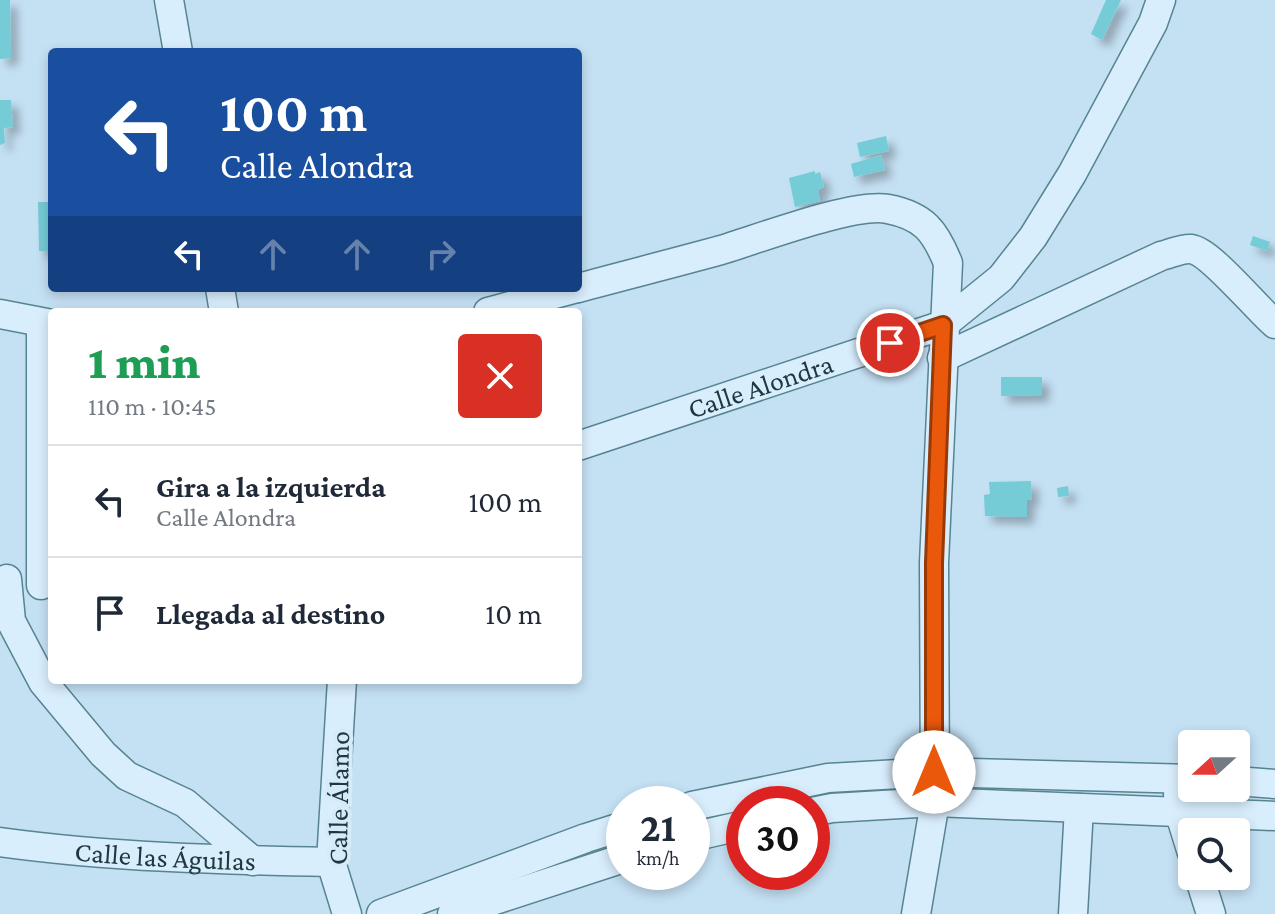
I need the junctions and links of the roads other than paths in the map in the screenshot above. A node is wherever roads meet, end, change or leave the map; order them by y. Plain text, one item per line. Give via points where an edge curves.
1 (169, 0) edge
2 (1161, 0) edge
3 (177, 48) edge
4 (582, 287) edge
5 (562, 292) edge
6 (503, 308) edge
7 (0, 314) edge
8 (47, 324) edge
9 (1275, 324) edge
10 (943, 325) junction
11 (942, 358) junction
12 (582, 445) edge
13 (3, 578) edge
14 (47, 586) edge
15 (342, 684) edge
16 (934, 772) junction
17 (1178, 778) edge
18 (1250, 782) edge
19 (1275, 784) edge
20 (710, 802) edge
21 (935, 802) junction
22 (1180, 802) edge
23 (830, 808) edge
24 (1079, 808) junction
25 (1179, 811) junction
26 (1275, 816) edge
27 (1181, 818) edge
28 (606, 832) edge
29 (0, 842) edge
30 (253, 861) junction
31 (331, 862) junction
32 (606, 864) edge
33 (1203, 890) edge
34 (347, 914) edge
35 (381, 914) edge
36 (452, 914) edge
37 (916, 914) edge
38 (1073, 914) edge
39 (1211, 914) edge

1 - 3 street
2 - 10 street via 1072,174 1033,237 1001,278
4 - 10 street via 851,211 885,208 914,216 936,235 948,263
5 - 6 street
7 - 8 street
8 - 14 street
9 - 11 street via 1207,255 1190,249 1161,256
10 - 11 street
10 - 12 street, Calle Alondra
11 - 16 street via 934,563
13 - 14 street
13 - 30 street via 11,621 43,682 103,754 127,776 185,803
15 - 31 street, Calle Álamo
16 - 17 street
16 - 20 street via 828,778
16 - 21 street
18 - 19 street
21 - 23 street
21 - 24 street
21 - 37 street
22 - 25 street
24 - 25 street
24 - 38 street
25 - 26 street
25 - 27 street
28 - 35 street
29 - 30 street, Calle las Águilas
30 - 31 street, Calle las Águilas
31 - 34 street, Calle Álamo
32 - 36 street
33 - 39 street

